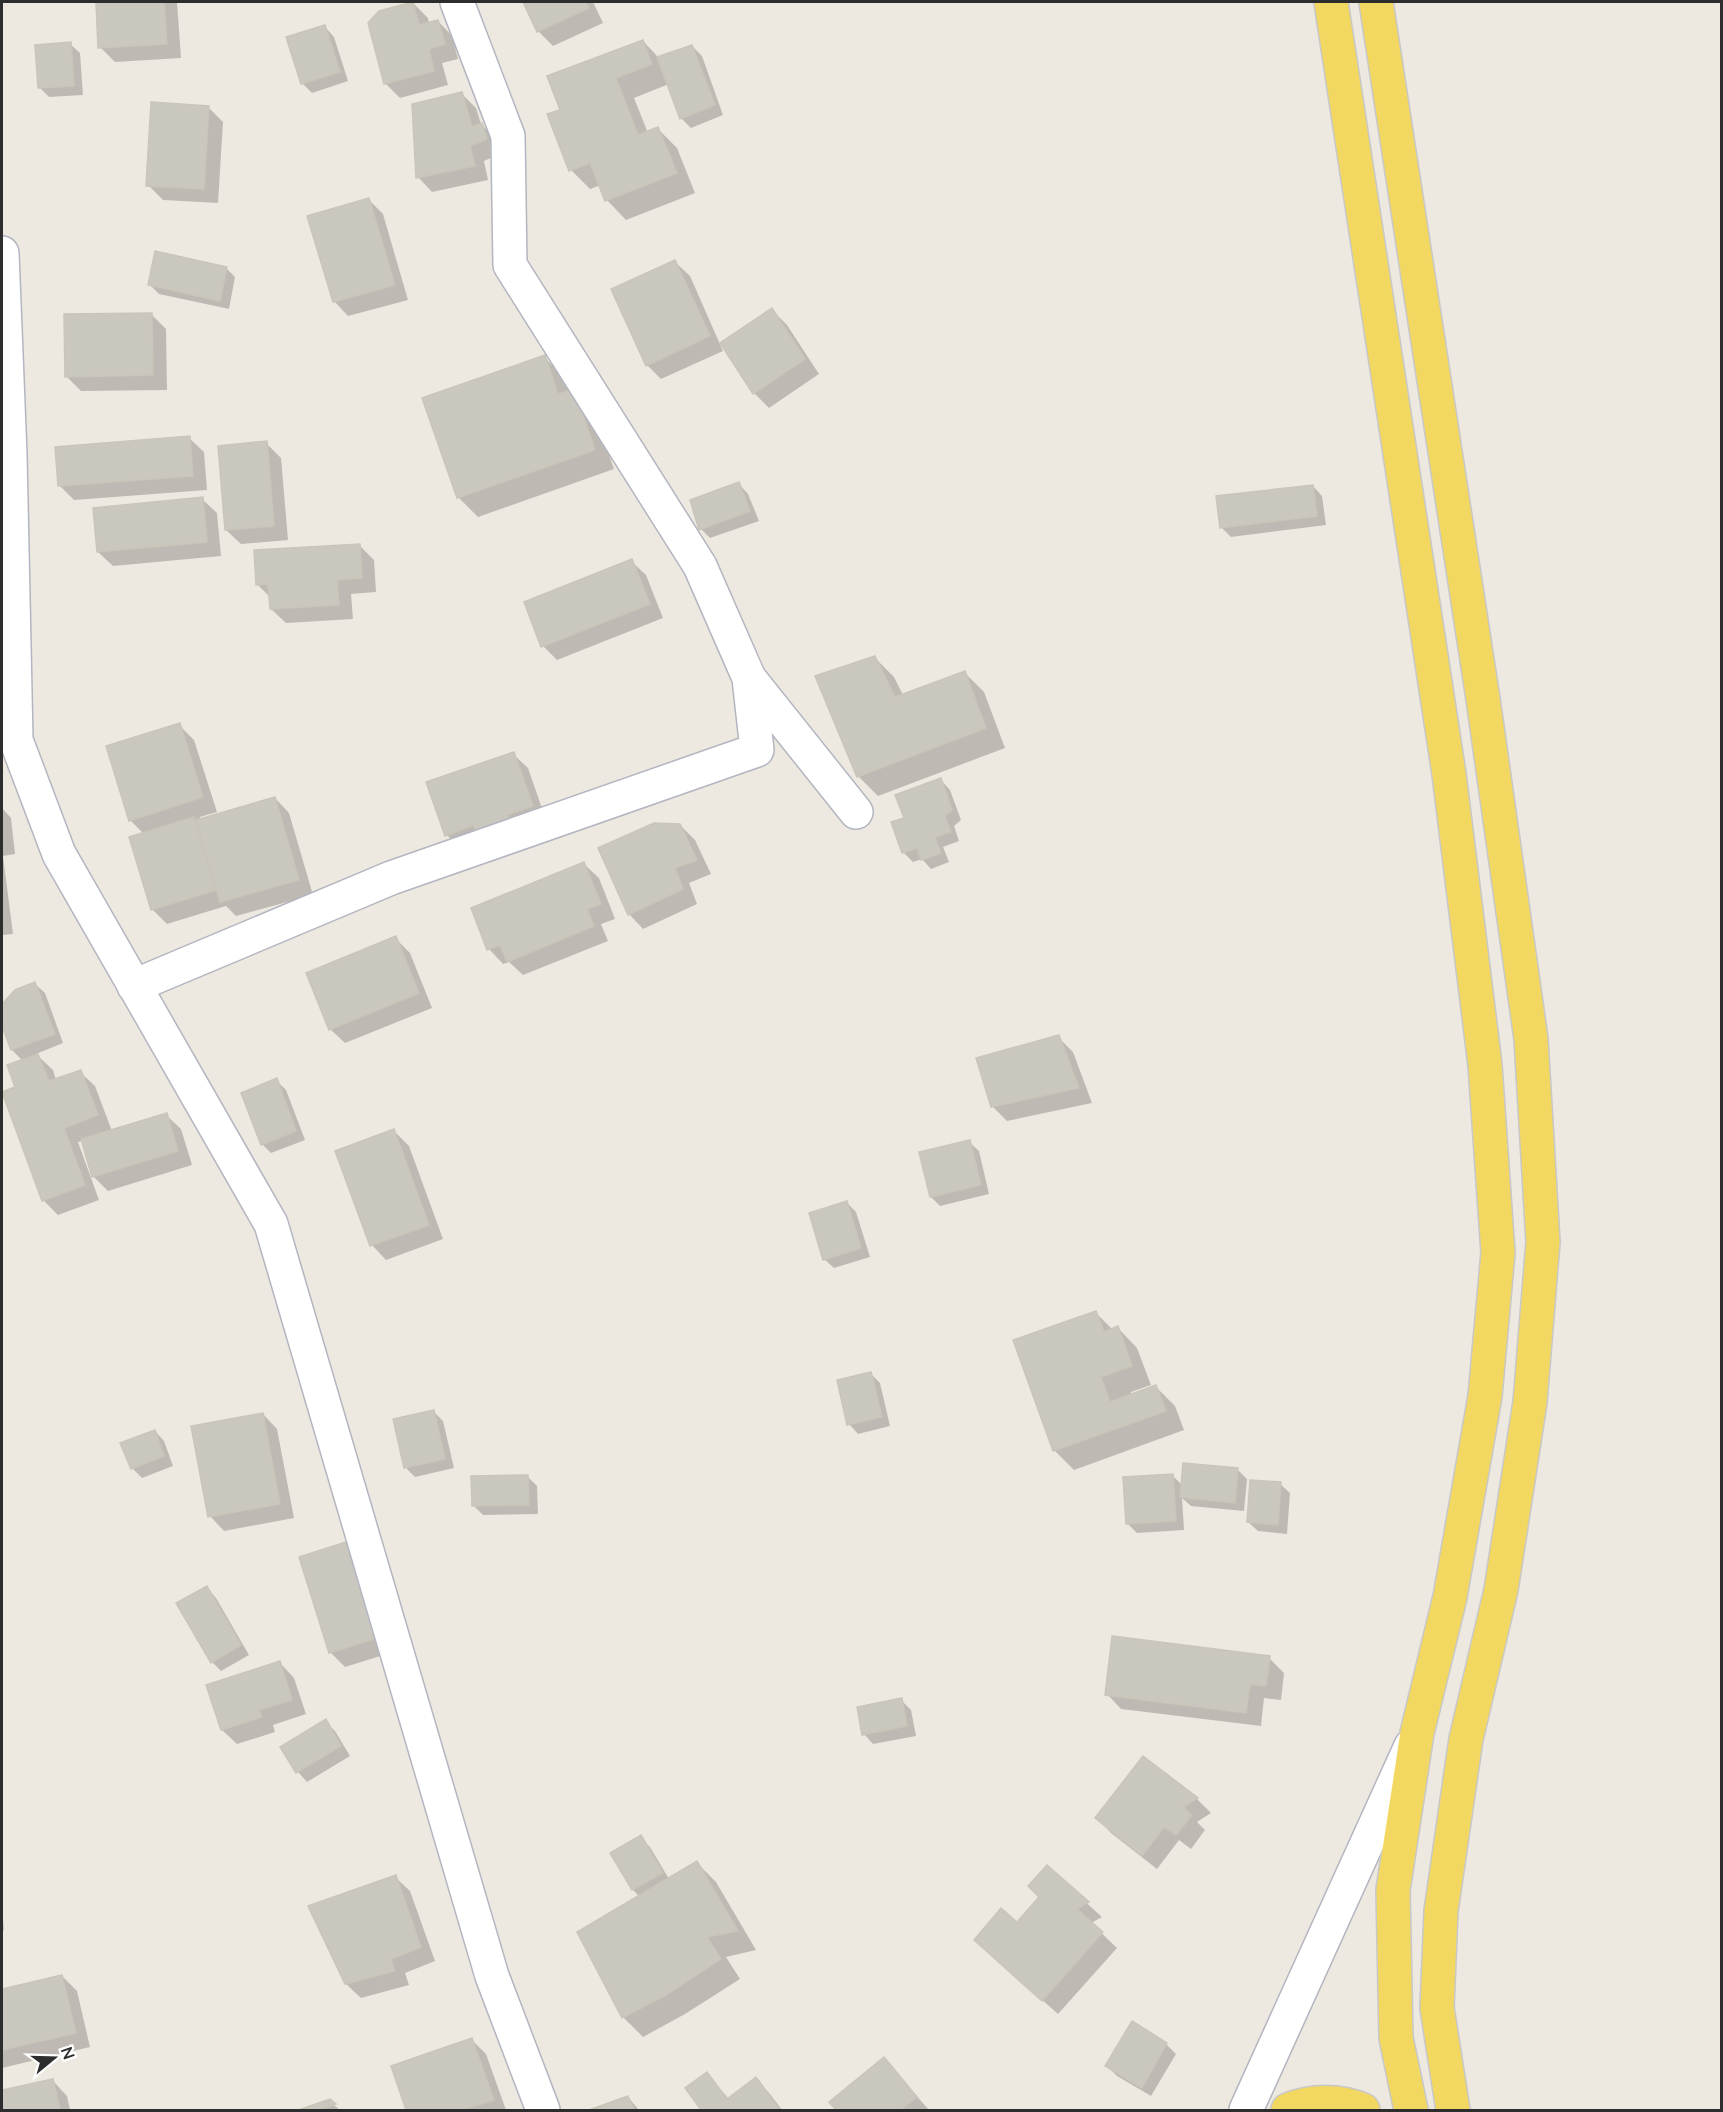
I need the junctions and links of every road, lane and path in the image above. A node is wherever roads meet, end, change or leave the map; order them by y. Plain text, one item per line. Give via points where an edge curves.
1 (457, 2) edge
2 (1331, 2) edge
3 (1376, 2) edge
4 (2, 253) edge
5 (749, 678) junction
6 (856, 812) dead end
7 (134, 986) junction
8 (1417, 1733) junction
9 (543, 2110) edge
10 (1246, 2110) edge
11 (1288, 2110) edge
12 (1363, 2110) edge
13 (1411, 2110) edge
14 (1453, 2110) edge

1 - 5 street via 508,136 510,265 700,566
2 - 8 main road via 1449,774 1485,1065 1498,1253 1485,1396 1450,1598
3 - 14 main road via 1531,1039 1542,1242 1530,1402 1501,1590 1466,1739 1441,1911 1437,2008
4 - 7 street via 16,740 59,854
5 - 6 street
5 - 7 street via 757,750 391,878
7 - 9 street via 271,1224 492,1976
8 - 10 street
8 - 13 main road via 1394,1890 1396,2038
11 - 12 main road via 1321,2103 1342,2103

